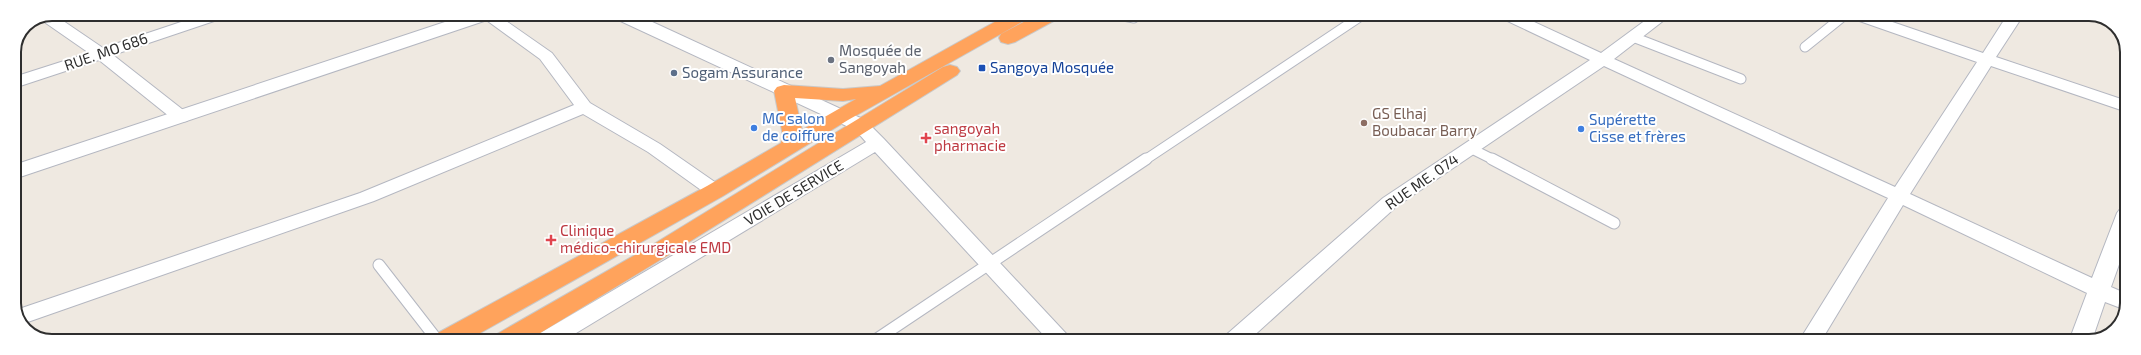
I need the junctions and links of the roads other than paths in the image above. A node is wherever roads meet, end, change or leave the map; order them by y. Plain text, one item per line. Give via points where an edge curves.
1 (53, 21) edge
2 (199, 21) edge
3 (466, 21) edge
4 (497, 21) edge
5 (635, 21) edge
6 (1004, 21) edge
7 (1040, 21) edge
8 (1354, 21) edge
9 (1519, 21) edge
10 (1654, 21) edge
11 (1837, 21) edge
12 (1873, 21) edge
13 (2011, 21) edge
14 (1632, 37) junction
15 (1805, 47) dead end
16 (100, 53) junction
17 (1603, 59) junction
18 (1986, 60) junction
19 (1741, 79) dead end
20 (21, 81) edge
21 (892, 88) junction
22 (784, 91) junction
23 (2120, 106) edge
24 (584, 107) junction
25 (181, 117) junction
26 (850, 121) junction
27 (878, 143) junction
28 (790, 146) junction
29 (1470, 148) junction
30 (21, 170) edge
31 (715, 191) junction
32 (1899, 196) junction
33 (1614, 223) dead end
34 (2120, 232) edge
35 (665, 258) junction
36 (379, 265) dead end
37 (990, 265) junction
38 (2098, 290) junction
39 (2120, 300) edge
40 (23, 315) edge
41 (433, 334) edge
42 (458, 334) edge
43 (519, 334) edge
44 (555, 334) edge
45 (885, 334) edge
46 (1055, 334) edge
47 (1247, 334) edge
48 (1814, 334) edge
49 (2082, 334) edge

1 - 16 street
2 - 16 street, RUE. MO 686
3 - 25 street
4 - 24 street via 546,56
5 - 22 street
6 - 21 highway
7 - 26 highway
8 - 37 lane
9 - 17 street
10 - 14 street, RUE ME. 074
11 - 15 lane
12 - 18 street
13 - 18 street
14 - 17 street, RUE ME. 074
14 - 19 lane
16 - 20 street, RUE. MO 686
16 - 25 street
17 - 29 street, RUE ME. 074
17 - 32 street
18 - 23 street
18 - 32 street
21 - 22 highway via 866,94 843,95
21 - 26 highway
22 - 26 street
22 - 28 highway via 793,136
24 - 31 street via 654,148
24 - 40 street via 367,197
25 - 30 street
26 - 27 street
26 - 28 highway
26 - 35 highway
27 - 35 street, VOIE DE SERVICE
27 - 37 street via 892,162
28 - 31 highway
29 - 33 lane
29 - 47 street, RUE ME. 074 via 1390,202
31 - 42 highway
32 - 38 street
32 - 48 street
34 - 38 street
35 - 43 highway
35 - 44 street, VOIE DE SERVICE
36 - 41 lane
37 - 45 lane
37 - 46 street
38 - 39 street
38 - 49 street

